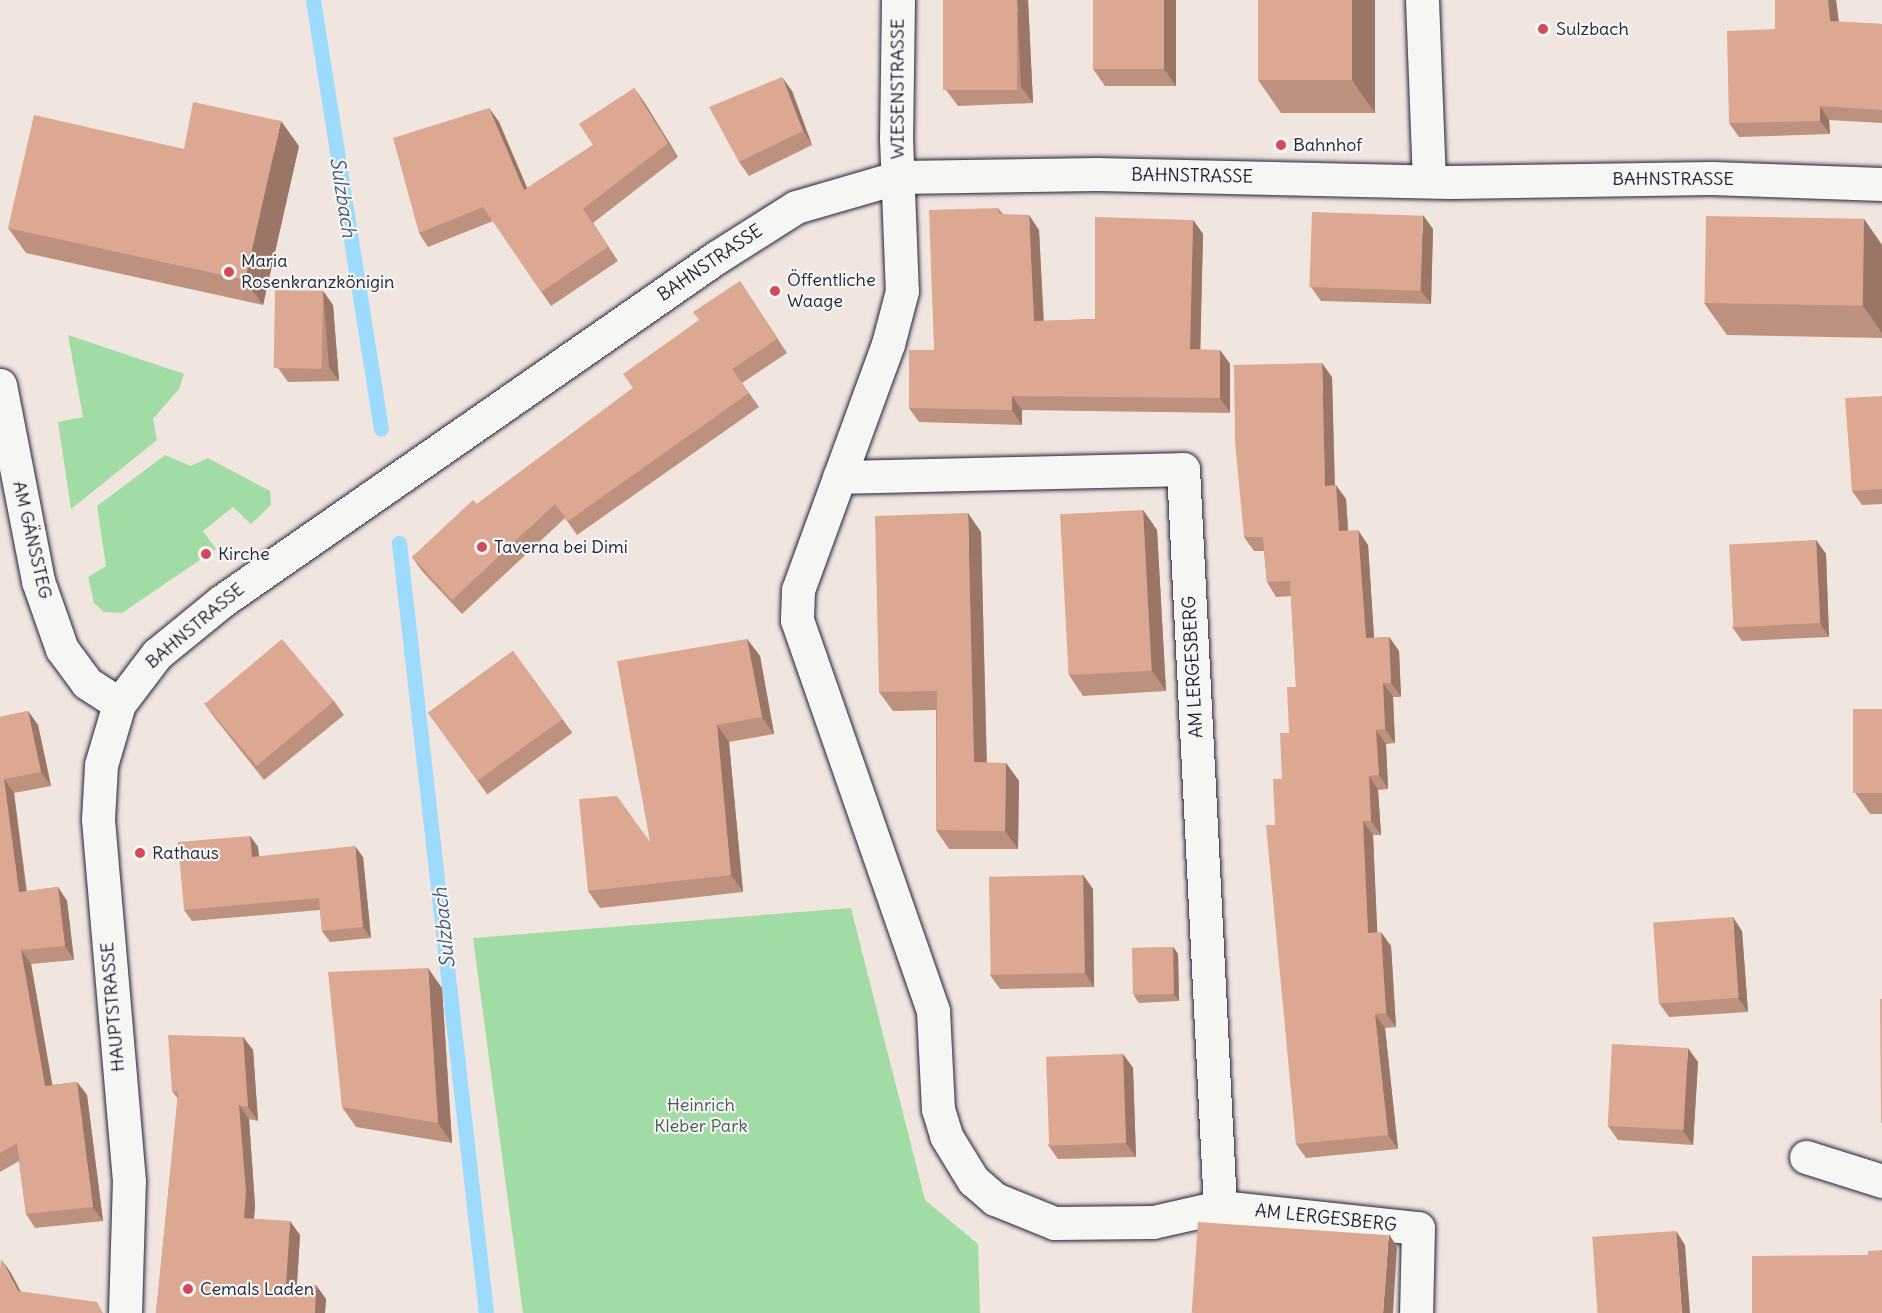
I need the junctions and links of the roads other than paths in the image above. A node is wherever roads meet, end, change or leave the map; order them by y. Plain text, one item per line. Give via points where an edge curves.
1 (898, 0) edge
2 (1422, 0) edge
3 (899, 177) junction
4 (1429, 180) junction
5 (1882, 184) edge
6 (0, 386) edge
7 (839, 477) junction
8 (119, 704) junction
9 (1806, 1157) dead end
10 (1882, 1181) edge
11 (1220, 1207) junction
12 (125, 1313) edge
13 (1416, 1313) edge

1 - 3 street, WIESENSTRASSE
2 - 4 street
3 - 4 street, BAHNSTRASSE via 1097,174
3 - 7 street, AM LERGESBERG via 902,291 888,344
3 - 8 street, BAHNSTRASSE via 796,207 717,256 222,601 157,654
4 - 5 street, BAHNSTRASSE via 1711,178
6 - 8 street, AM GÄNSSTEG via 38,581 62,649 87,683
7 - 11 street, AM LERGESBERG via 798,590 797,620 933,1011 938,1109 946,1136 973,1180 995,1199 1054,1223 1153,1222
7 - 11 street, AM LERGESBERG via 1183,469
8 - 12 street, HAUPTSTRASSE via 101,765 98,819 129,1181
9 - 10 street
11 - 13 street, AM LERGESBERG via 1418,1228

